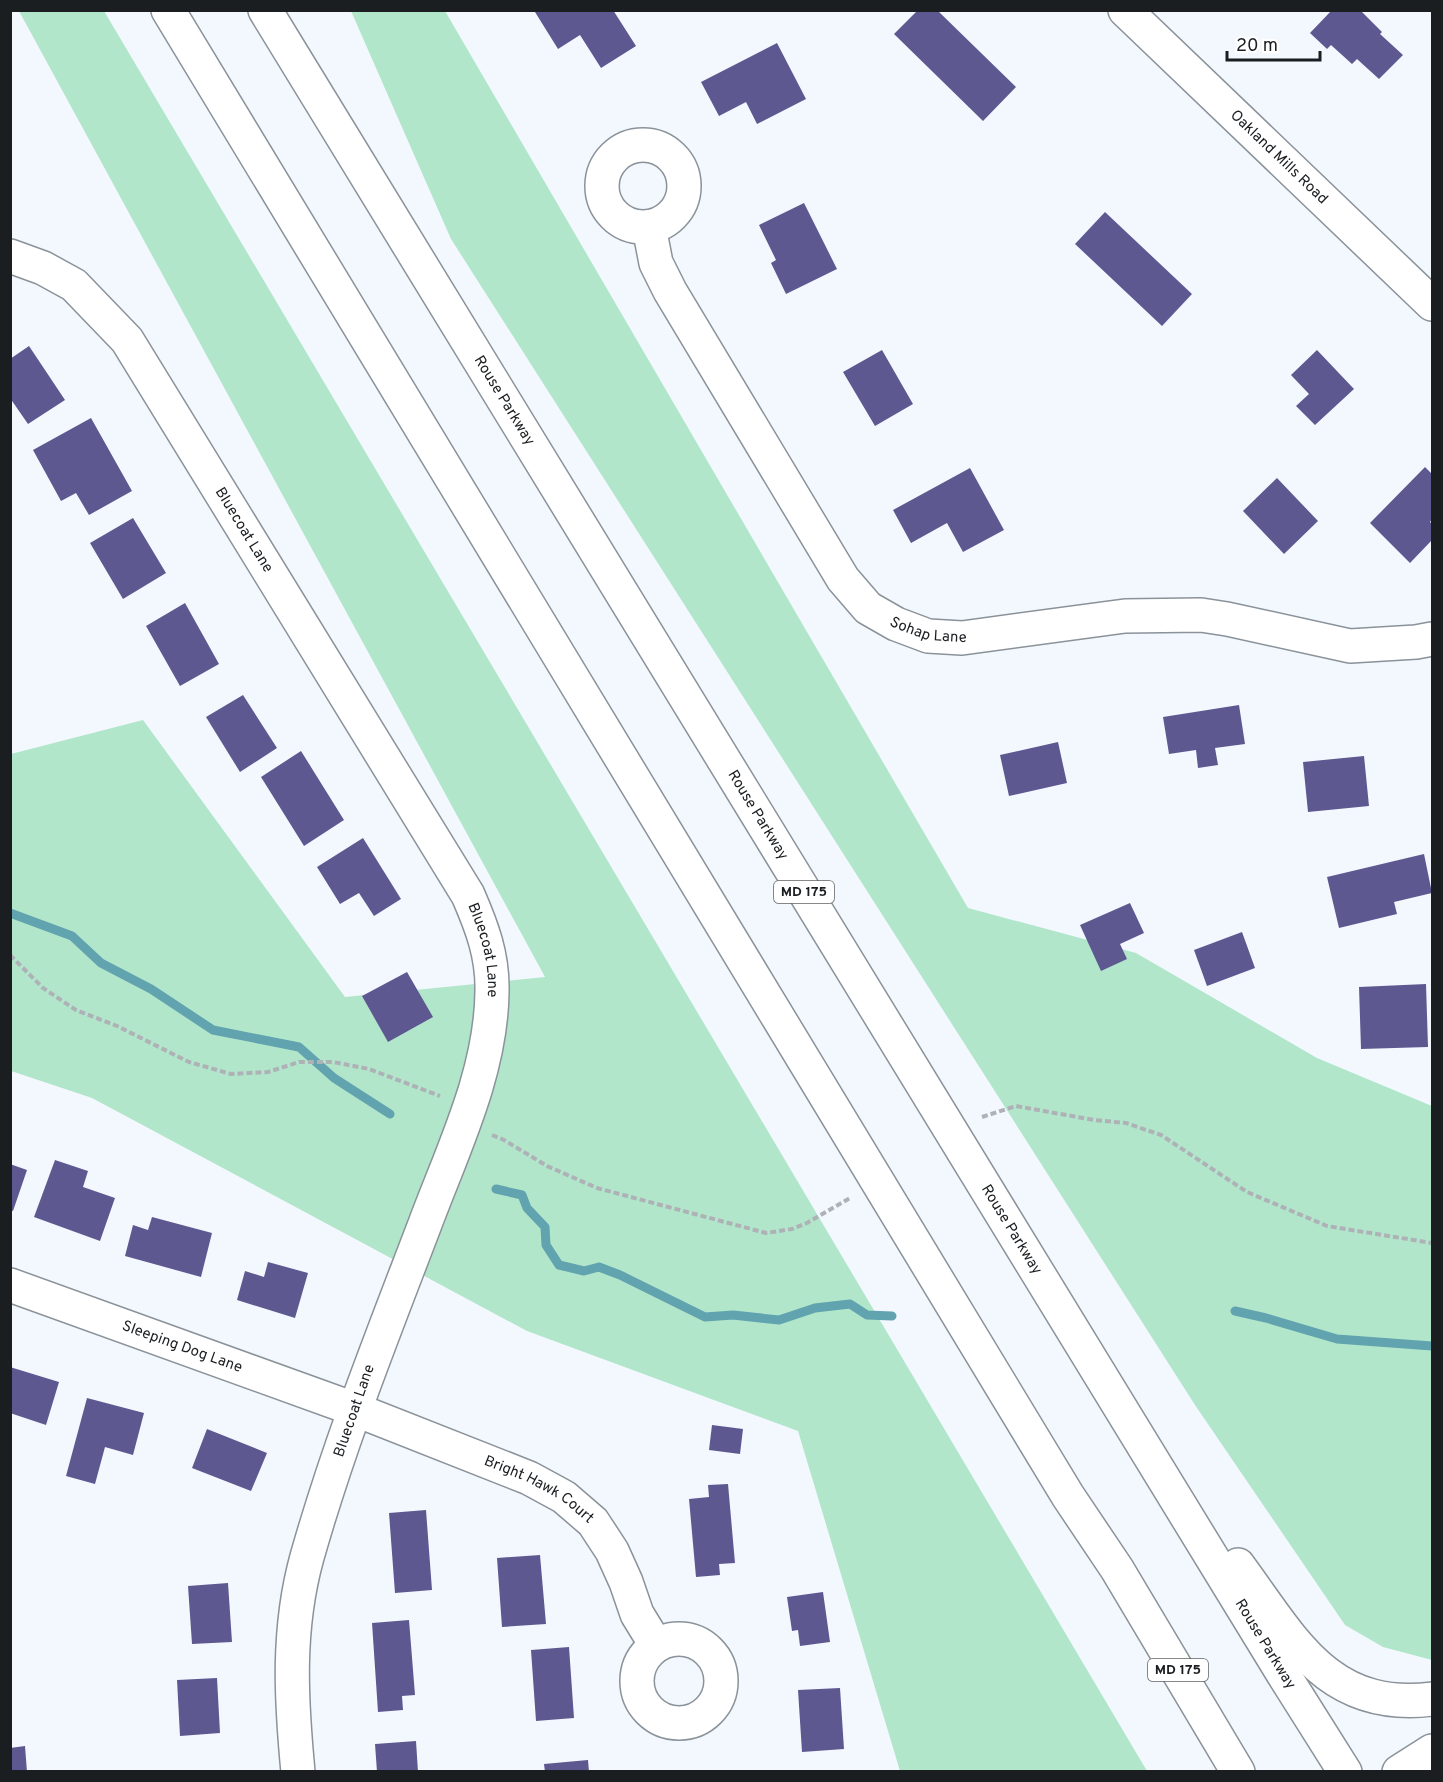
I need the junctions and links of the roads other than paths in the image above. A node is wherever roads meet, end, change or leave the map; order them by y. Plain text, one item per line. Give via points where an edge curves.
1 (168, 10) edge
2 (265, 10) edge
3 (1125, 10) edge
4 (649, 226) dead end
5 (10, 256) edge
6 (1432, 304) edge
7 (1432, 639) edge
8 (10, 1285) edge
9 (1110, 1392) junction
10 (354, 1408) junction
11 (656, 1645) dead end
12 (1432, 1698) edge
13 (1432, 1751) edge
14 (298, 1772) edge
15 (1238, 1772) edge
16 (1345, 1772) edge
17 (1399, 1772) edge

1 - 15 main road, MD 175
2 - 9 main road, Rouse Parkway / MD 175
3 - 6 main road, Oakland Mills Road
4 - 7 main road, Sohap Lane via 656,263 670,291 843,579 867,608 896,624 928,636 962,638 1125,616 1201,615 1350,646
5 - 10 main road, Bluecoat Lane via 74,285 127,340 462,884 484,930 492,992 484,1062
8 - 10 main road, Sleeping Dog Lane
9 - 12 main road via 1314,1662 1355,1691 1387,1700
9 - 16 main road, Rouse Parkway / MD 175
10 - 11 main road, Bright Hawk Court via 529,1478 564,1497 592,1522 612,1551 637,1614
10 - 14 main road, Bluecoat Lane via 307,1559 297,1611 291,1701
13 - 17 main road

